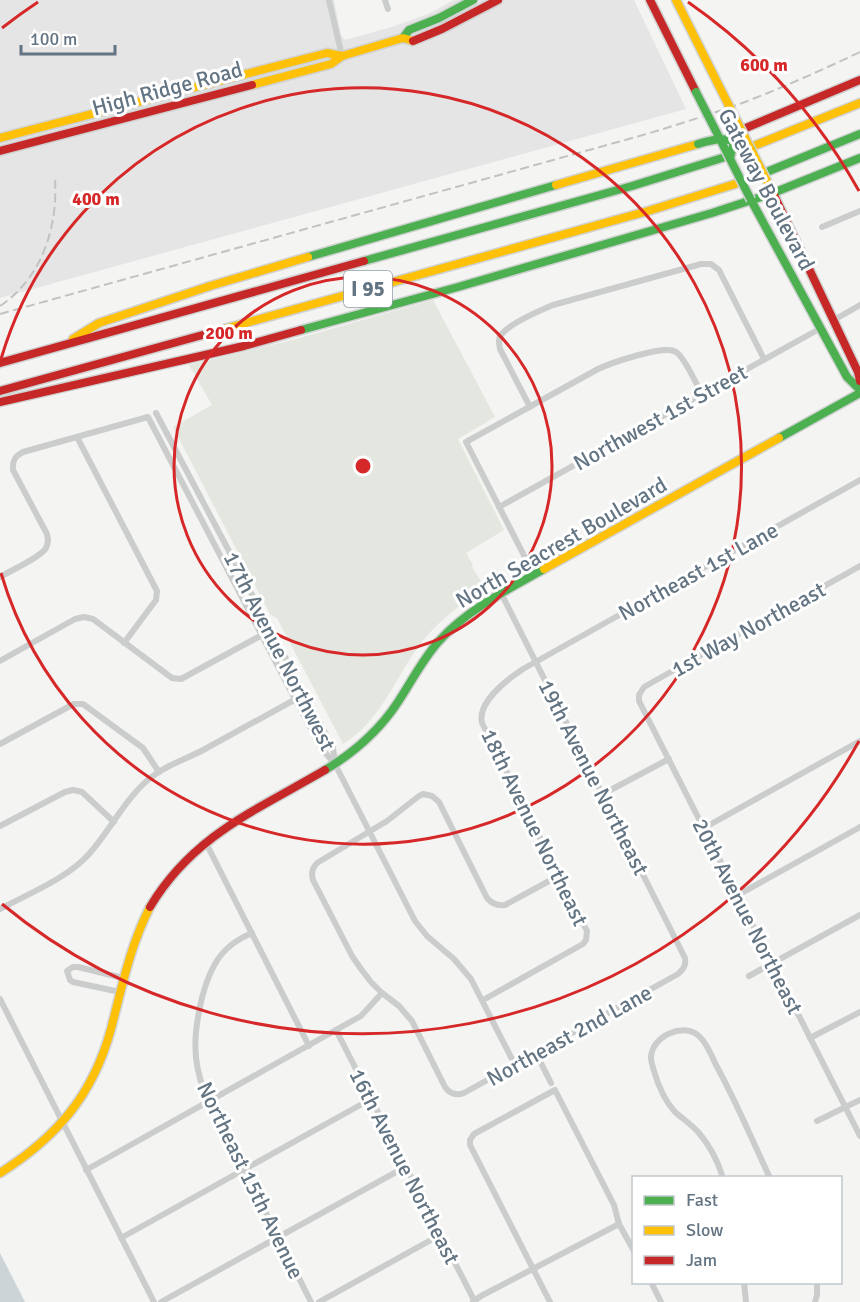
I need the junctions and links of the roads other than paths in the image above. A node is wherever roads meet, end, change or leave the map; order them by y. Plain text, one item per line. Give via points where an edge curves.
1 (329, 0) edge
2 (385, 0) edge
3 (473, 0) edge
4 (498, 0) edge
5 (650, 0) edge
6 (676, 0) edge
7 (388, 9) dead end
8 (478, 11) junction
9 (403, 38) junction
10 (342, 56) junction
11 (247, 74) junction
12 (860, 80) edge
13 (250, 84) junction
14 (860, 103) edge
15 (55, 124) junction
16 (744, 128) junction
17 (860, 134) edge
18 (58, 135) junction
19 (0, 138) edge
20 (719, 138) junction
21 (734, 141) junction
22 (754, 147) junction
23 (0, 151) edge
24 (726, 158) junction
25 (860, 158) edge
26 (769, 171) tunnel mouth
27 (735, 184) tunnel mouth
28 (773, 193) junction
29 (751, 200) junction
30 (860, 211) edge
31 (822, 227) dead end
32 (860, 305) edge
33 (834, 320) junction
34 (821, 328) junction
35 (63, 346) junction
36 (764, 359) junction
37 (0, 363) edge
38 (860, 381) edge
39 (0, 391) edge
40 (860, 392) edge
41 (701, 393) junction
42 (0, 402) edge
43 (530, 407) junction
44 (156, 413) dead end
45 (77, 437) junction
46 (860, 480) edge
47 (499, 507) junction
48 (860, 566) edge
49 (534, 575) junction
50 (0, 577) edge
51 (501, 593) junction
52 (262, 635) junction
53 (124, 643) junction
54 (0, 661) edge
55 (535, 661) junction
56 (305, 693) junction
57 (639, 695) joint
58 (295, 699) junction
59 (481, 718) joint
60 (860, 741) edge
61 (0, 744) edge
62 (669, 759) junction
63 (335, 764) junction
64 (159, 772) junction
65 (603, 794) junction
66 (114, 822) junction
67 (0, 826) edge
68 (860, 827) edge
69 (704, 828) junction
70 (370, 832) junction
71 (205, 841) junction
72 (560, 875) junction
73 (738, 895) junction
74 (0, 909) edge
75 (860, 915) edge
76 (252, 933) junction
77 (686, 962) joint
78 (772, 963) junction
79 (749, 976) dead end
80 (123, 978) junction
81 (120, 992) junction
82 (382, 993) junction
83 (0, 999) edge
84 (483, 1000) junction
85 (860, 1012) edge
86 (336, 1030) junction
87 (810, 1038) junction
88 (309, 1046) junction
89 (536, 1053) junction
90 (516, 1065) junction
91 (551, 1083) dead end
92 (371, 1099) junction
93 (860, 1100) edge
94 (210, 1101) junction
95 (845, 1107) junction
96 (818, 1121) dead end
97 (63, 1123) junction
98 (860, 1136) edge
99 (405, 1167) junction
100 (86, 1170) junction
101 (244, 1170) junction
102 (0, 1173) edge
103 (722, 1176) edge
104 (769, 1176) edge
105 (619, 1224) junction
106 (440, 1235) junction
107 (278, 1237) junction
108 (121, 1238) junction
109 (632, 1249) edge
110 (534, 1269) junction
111 (652, 1284) edge
112 (744, 1284) edge
113 (817, 1284) edge
114 (154, 1302) edge
115 (161, 1302) edge
116 (311, 1302) edge
117 (319, 1302) edge
118 (474, 1302) edge
119 (550, 1302) edge
120 (661, 1302) edge
121 (746, 1302) edge
122 (815, 1302) edge

1 - 10 street
2 - 7 street
3 - 8 street
3 - 9 main road, High Ridge Road via 409,30
4 - 8 main road, High Ridge Road
5 - 20 main road, Gateway Boulevard, bridge
6 - 16 main road, Gateway Boulevard, bridge
8 - 9 main road, High Ridge Road via 412,41
9 - 10 main road, High Ridge Road
10 - 11 main road, High Ridge Road via 327,53
10 - 13 main road, High Ridge Road via 331,64
11 - 13 street
11 - 15 main road, High Ridge Road
12 - 16 main road
13 - 18 main road, High Ridge Road
14 - 22 main road
15 - 18 street
15 - 19 main road, High Ridge Road
16 - 21 main road, bridge
16 - 22 main road, Gateway Boulevard, bridge
17 - 26 main road
18 - 23 main road, High Ridge Road
20 - 21 main road, bridge
20 - 24 main road, Gateway Boulevard, bridge
20 - 35 main road, bridge via 210,286 99,323
21 - 22 main road, bridge
21 - 24 main road, bridge
22 - 28 main road, Gateway Boulevard, bridge
24 - 29 main road, Gateway Boulevard, bridge
24 - 35 main road, I 95
25 - 28 main road
27 - 39 main road, I 95
28 - 29 main road
28 - 33 main road, Gateway Boulevard
29 - 34 main road, Gateway Boulevard
29 - 42 main road via 279,337
30 - 31 street
32 - 33 street
33 - 38 main road, Gateway Boulevard
34 - 36 street, Northwest 1st Street
34 - 40 main road, Gateway Boulevard
35 - 37 main road, I 95
36 - 41 street, Northwest 1st Street
36 - 43 street via 719,270 711,264 701,264 553,305 504,332 499,340 500,349
40 - 49 main road, North Seacrest Boulevard
41 - 43 street via 678,354 670,349 605,366
41 - 47 street, Northwest 1st Street
43 - 47 street via 466,442
44 - 56 street, 17th Avenue Northwest
45 - 50 street via 23,452 13,461 13,470 48,543 40,554
45 - 52 street, 17th Avenue Northwest via 148,417
45 - 53 street via 157,591 156,600
46 - 55 street, Northeast 1st Lane
47 - 49 street
48 - 57 street, 1st Way Northeast via 644,687
49 - 51 main road, North Seacrest Boulevard
51 - 55 street, 19th Avenue Northeast
51 - 63 main road, North Seacrest Boulevard via 446,633 385,721
52 - 53 street via 181,679 172,678
52 - 58 street, 17th Avenue Northwest
53 - 54 street via 93,619 80,617
55 - 59 street, Northeast 1st Lane via 499,689 483,709
55 - 65 street, 19th Avenue Northeast
56 - 58 street
56 - 63 street, 17th Avenue Northwest via 333,748
57 - 62 street, 20th Avenue Northeast
58 - 63 street, 17th Avenue Northwest via 322,749
58 - 64 street
59 - 72 street, 18th Avenue Northeast
60 - 69 street
61 - 64 street via 78,703 143,748
62 - 65 street
62 - 69 street, 20th Avenue Northeast
63 - 70 street
63 - 71 main road, North Seacrest Boulevard
64 - 66 street via 139,788
65 - 77 street, 19th Avenue Northeast
66 - 67 street via 82,792 73,790
66 - 74 street via 78,865
68 - 73 street
69 - 73 street, 20th Avenue Northeast
70 - 72 street via 419,796 432,796 439,802 487,898 494,904 506,905
70 - 82 street via 316,863 312,871 352,956
70 - 84 street via 420,929 461,967
71 - 76 street
71 - 80 main road, North Seacrest Boulevard via 175,870 151,903 133,941
72 - 84 street, 18th Avenue Northeast via 586,927 583,944
73 - 78 street, 20th Avenue Northeast
75 - 78 street
76 - 88 street
76 - 94 street, Northeast 15th Avenue via 221,954 206,982 196,1023 195,1052
77 - 89 street, Northeast 2nd Lane via 678,974
78 - 79 street
78 - 87 street, 20th Avenue Northeast
80 - 81 main road, North Seacrest Boulevard
80 - 81 street via 78,967 67,971 73,982
81 - 97 main road, North Seacrest Boulevard via 98,1067
82 - 86 street via 365,1013
82 - 90 street, Northeast 2nd Lane via 412,1021 447,1091 455,1095 464,1093
83 - 97 street
84 - 90 street
85 - 87 street
86 - 88 street
86 - 92 street, 16th Avenue Northeast
87 - 95 street, 20th Avenue Northeast
88 - 94 street
89 - 90 street, Northeast 2nd Lane
89 - 91 street
92 - 99 street, 16th Avenue Northeast
92 - 101 street
93 - 95 street
94 - 100 street
94 - 101 street, Northeast 15th Avenue
95 - 96 street
95 - 98 street, 20th Avenue Northeast
97 - 100 street
97 - 102 main road, North Seacrest Boulevard via 38,1148
99 - 106 street, 16th Avenue Northeast
99 - 107 street
100 - 108 street
101 - 107 street, Northeast 15th Avenue
101 - 108 street
103 - 104 street via 710,1147 675,1112 654,1072 654,1049 672,1032 687,1031 700,1036 730,1089
105 - 109 street
105 - 110 street
105 - 110 street via 614,1204 555,1090 474,1134 470,1140
106 - 117 street
106 - 118 street, 16th Avenue Northeast
107 - 115 street
107 - 116 street, Northeast 15th Avenue
108 - 114 street
110 - 118 street
110 - 119 street
111 - 120 street
112 - 121 street
113 - 122 street

